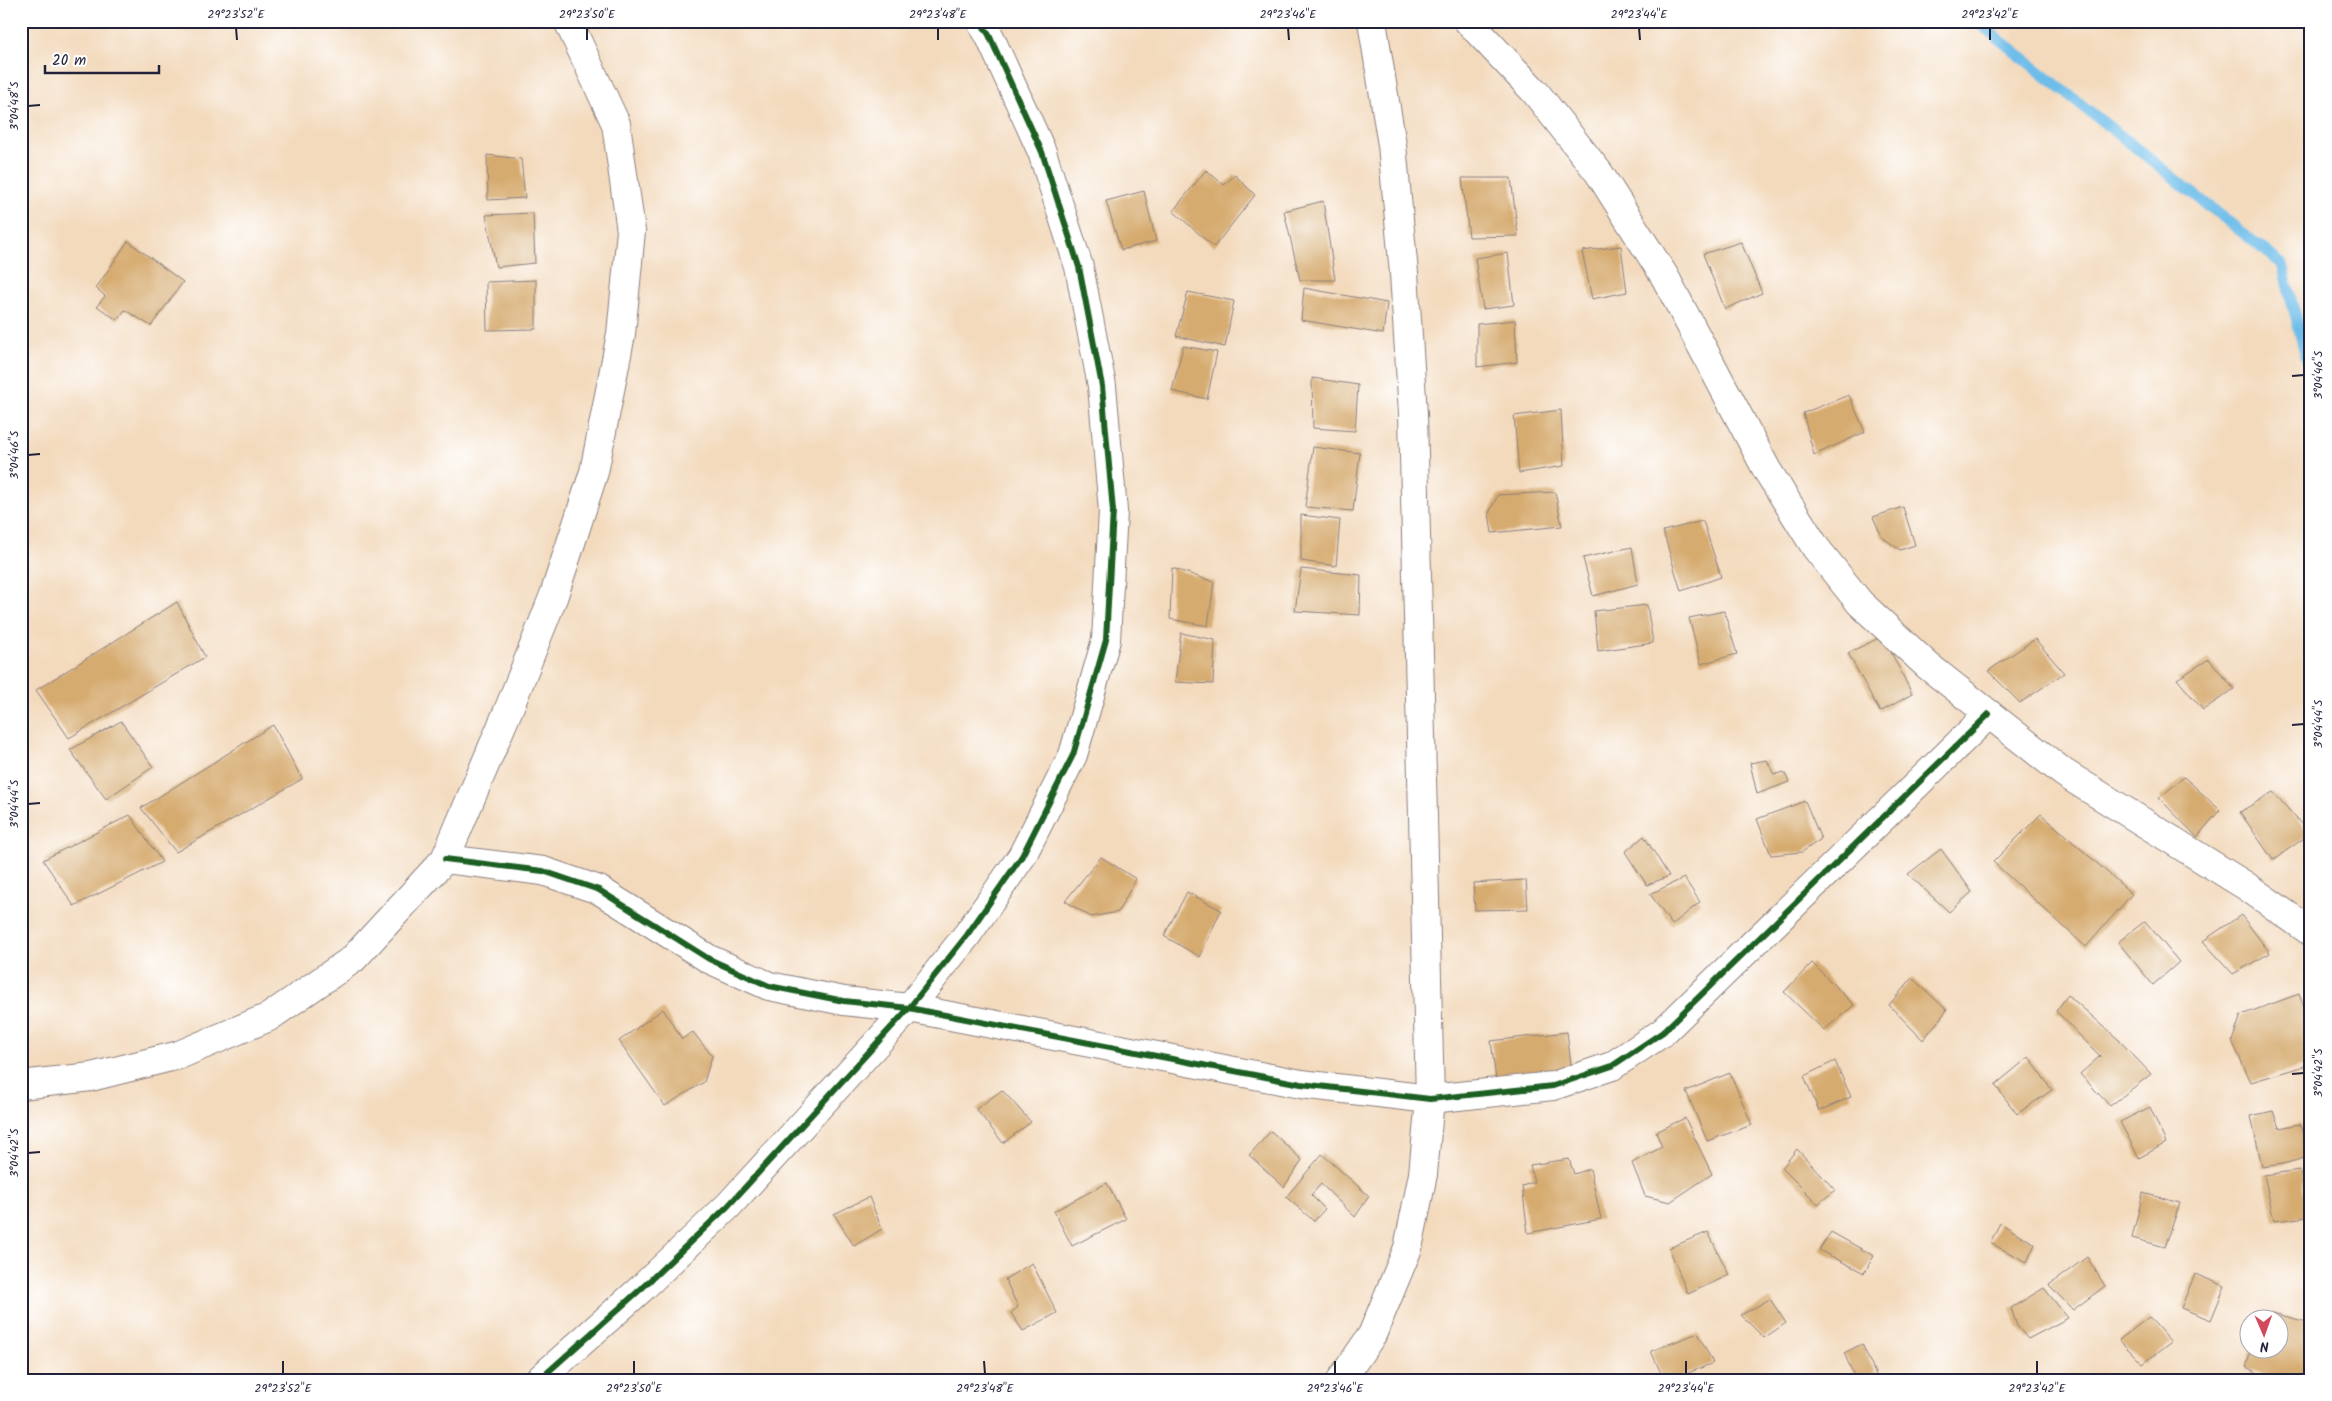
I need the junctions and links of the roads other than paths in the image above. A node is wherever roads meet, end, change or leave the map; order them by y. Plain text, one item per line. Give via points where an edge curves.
1 (568, 21) edge
2 (980, 21) edge
3 (1372, 21) edge
4 (1468, 21) edge
5 (1989, 714) junction
6 (445, 859) junction
7 (2311, 932) edge
8 (909, 1008) junction
9 (21, 1085) edge
10 (1430, 1100) junction
11 (539, 1380) edge
12 (1341, 1380) edge

1 - 6 street via 616,124 631,230 621,334 594,472 554,595
2 - 8 street via 1042,152 1079,267 1102,386 1114,511 1106,640 1073,755 1022,856 967,935
3 - 10 street via 1392,145 1413,414
4 - 5 street via 1536,93 1599,174 1665,277 1767,470 1816,548 1860,603 1928,666
5 - 7 street via 2064,773 2246,886
5 - 10 street via 1663,1032 1612,1066 1553,1086
6 - 8 street via 543,871 599,890 709,959 769,986 844,1001
6 - 9 street via 353,959 269,1017 179,1055 92,1077
8 - 10 street via 1301,1084
8 - 11 street via 728,1206
10 - 12 street via 1423,1174 1408,1248 1372,1335

